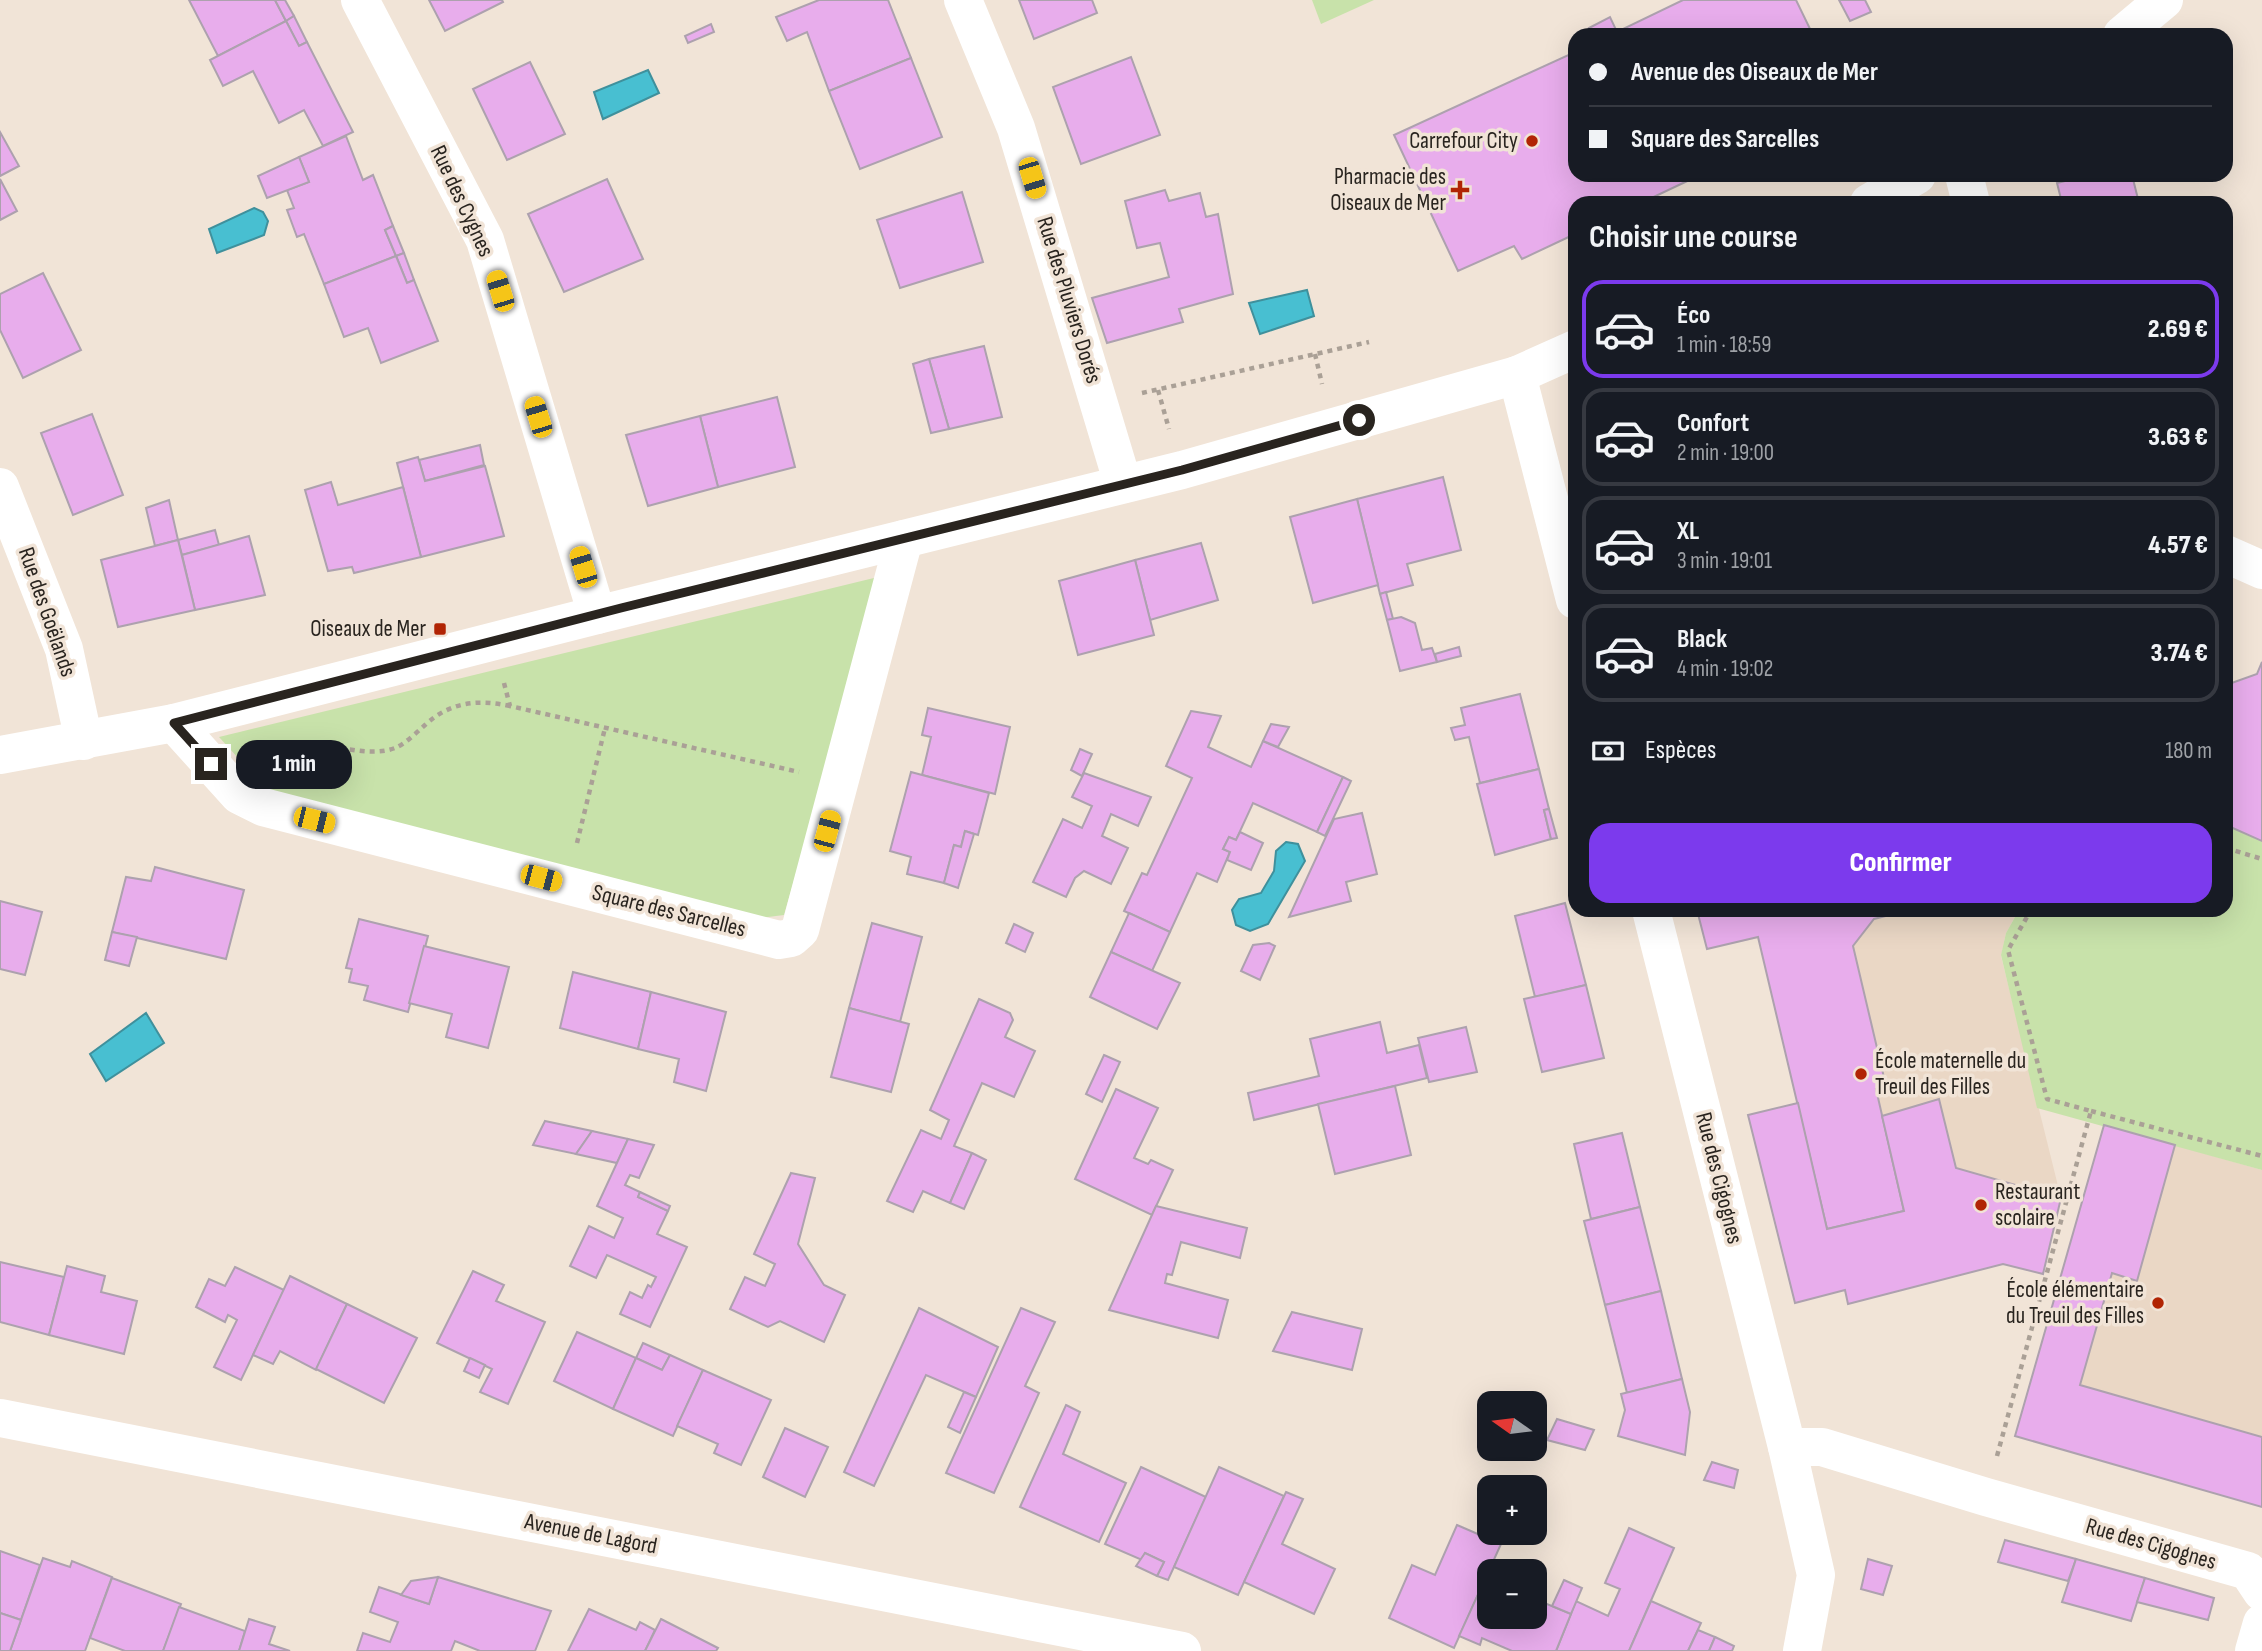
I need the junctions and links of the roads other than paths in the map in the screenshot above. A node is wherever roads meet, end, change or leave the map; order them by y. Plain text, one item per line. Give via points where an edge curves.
1 (360, 0) edge
2 (963, 0) edge
3 (2164, 0) edge
4 (2130, 28) edge
5 (1905, 182) edge
6 (1881, 196) edge
7 (1568, 352) edge
8 (1517, 375) junction
9 (1123, 484) junction
10 (0, 487) edge
11 (904, 539) junction
12 (2233, 557) edge
13 (2262, 570) edge
14 (1568, 573) edge
15 (597, 615) junction
16 (174, 723) junction
17 (84, 741) junction
18 (0, 755) edge
19 (1653, 917) edge
20 (0, 1418) edge
21 (1787, 1447) junction
22 (2262, 1592) edge
23 (2262, 1623) edge
24 (1182, 1651) edge
25 (1802, 1651) edge
26 (2254, 1651) edge

1 - 15 street, Rue des Cygnes via 485,240
2 - 9 street, Rue des Pluviers Dorés via 1016,128
3 - 4 street
5 - 6 street
7 - 8 street
8 - 9 street
8 - 14 street
9 - 11 street
10 - 17 street, Rue des Goëlands via 64,649
11 - 15 street
11 - 16 street, Square des Sarcelles via 800,930 791,938 779,940 263,807 239,796
12 - 13 street
15 - 16 street
16 - 17 street
17 - 18 street
19 - 21 street, Rue des Cigognes
20 - 24 street, Avenue de Lagord
21 - 22 street, Rue des Cigognes via 1822,1447 2248,1571
21 - 25 street, Rue des Cigognes via 1816,1575
23 - 26 street

